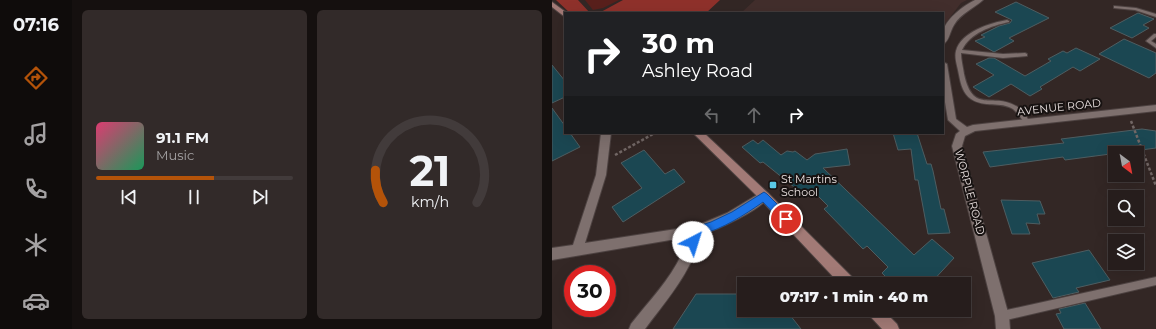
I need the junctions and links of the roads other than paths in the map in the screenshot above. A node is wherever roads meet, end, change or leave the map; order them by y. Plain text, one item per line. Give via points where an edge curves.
1 (980, 0) edge
2 (552, 4) edge
3 (1116, 7) dead end
4 (564, 14) edge
5 (1156, 16) edge
6 (1007, 21) dead end
7 (944, 34) edge
8 (1156, 35) edge
9 (1156, 46) edge
10 (959, 51) junction
11 (1025, 55) dead end
12 (944, 78) edge
13 (945, 93) edge
14 (1156, 108) edge
15 (1027, 122) junction
16 (965, 130) junction
17 (606, 134) edge
18 (699, 134) edge
19 (764, 196) junction
20 (696, 231) junction
21 (577, 250) junction
22 (552, 254) edge
23 (842, 277) edge
24 (1156, 281) edge
25 (1002, 316) junction
26 (881, 317) edge
27 (636, 329) edge
28 (892, 329) edge
29 (1003, 329) edge

1 - 7 street via 964,8
2 - 4 main road
3 - 5 lane via 1136,9
6 - 10 lane via 975,33 964,42
8 - 9 lane via 1148,41
10 - 11 lane via 1003,56
10 - 15 lane via 958,57 968,94 988,104 1012,106
12 - 13 street
13 - 16 street via 952,120
14 - 15 street, AVENUE ROAD
15 - 16 street, AVENUE ROAD
16 - 25 street, WORPLE ROAD via 957,146
17 - 21 street via 601,175
18 - 19 main road
19 - 20 street via 738,214
19 - 23 main road
20 - 21 street
20 - 27 street via 690,253 680,272
21 - 22 street
24 - 25 lane
25 - 29 street, WORPLE ROAD
26 - 28 main road

